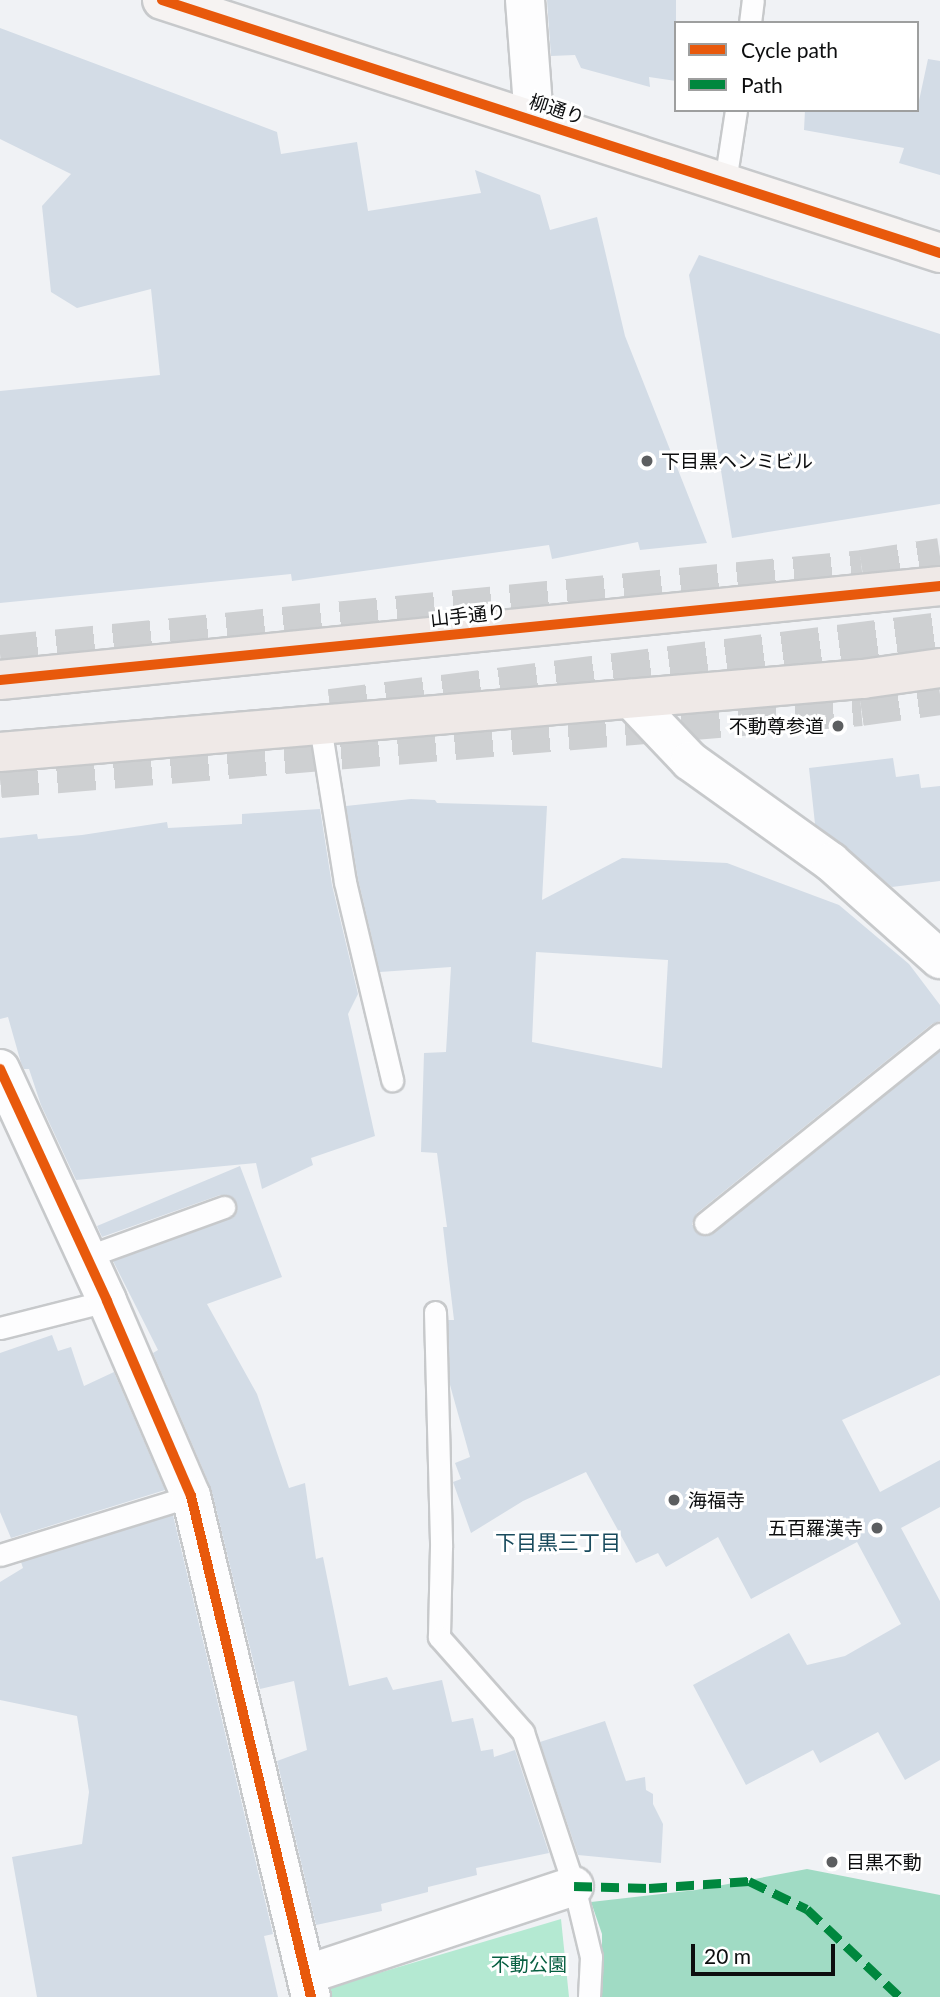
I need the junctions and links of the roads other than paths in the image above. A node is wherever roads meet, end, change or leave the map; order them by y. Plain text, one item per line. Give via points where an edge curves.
1 (162, 0) edge
2 (525, 0) edge
3 (753, 0) edge
4 (750, 21) edge
5 (736, 112) edge
6 (534, 120) junction
7 (725, 183) junction
8 (940, 253) edge
9 (940, 586) edge
10 (940, 668) edge
11 (0, 680) edge
12 (631, 699) junction
13 (320, 726) junction
14 (0, 752) edge
15 (940, 959) edge
16 (940, 1034) edge
17 (0, 1069) edge
18 (392, 1080) dead end
19 (224, 1207) dead end
20 (705, 1223) dead end
21 (86, 1257) junction
22 (107, 1301) junction
23 (435, 1312) dead end
24 (0, 1328) edge
25 (191, 1496) junction
26 (0, 1555) edge
27 (574, 1886) junction
28 (310, 1985) edge
29 (589, 1997) edge

1 - 6 street, 柳通り
2 - 6 street
3 - 4 lane
5 - 7 lane
6 - 7 street, 柳通り
7 - 8 street, 柳通り
9 - 11 main road, 山手通り
10 - 12 main road
12 - 13 main road
12 - 15 street via 690,761 831,862
13 - 14 main road
13 - 18 lane via 345,882
16 - 20 lane
17 - 21 street
19 - 21 lane
21 - 22 street
22 - 24 lane
22 - 25 street
23 - 27 lane via 439,1637 523,1732
25 - 26 lane
25 - 28 street
27 - 28 street
27 - 29 lane via 591,1957

